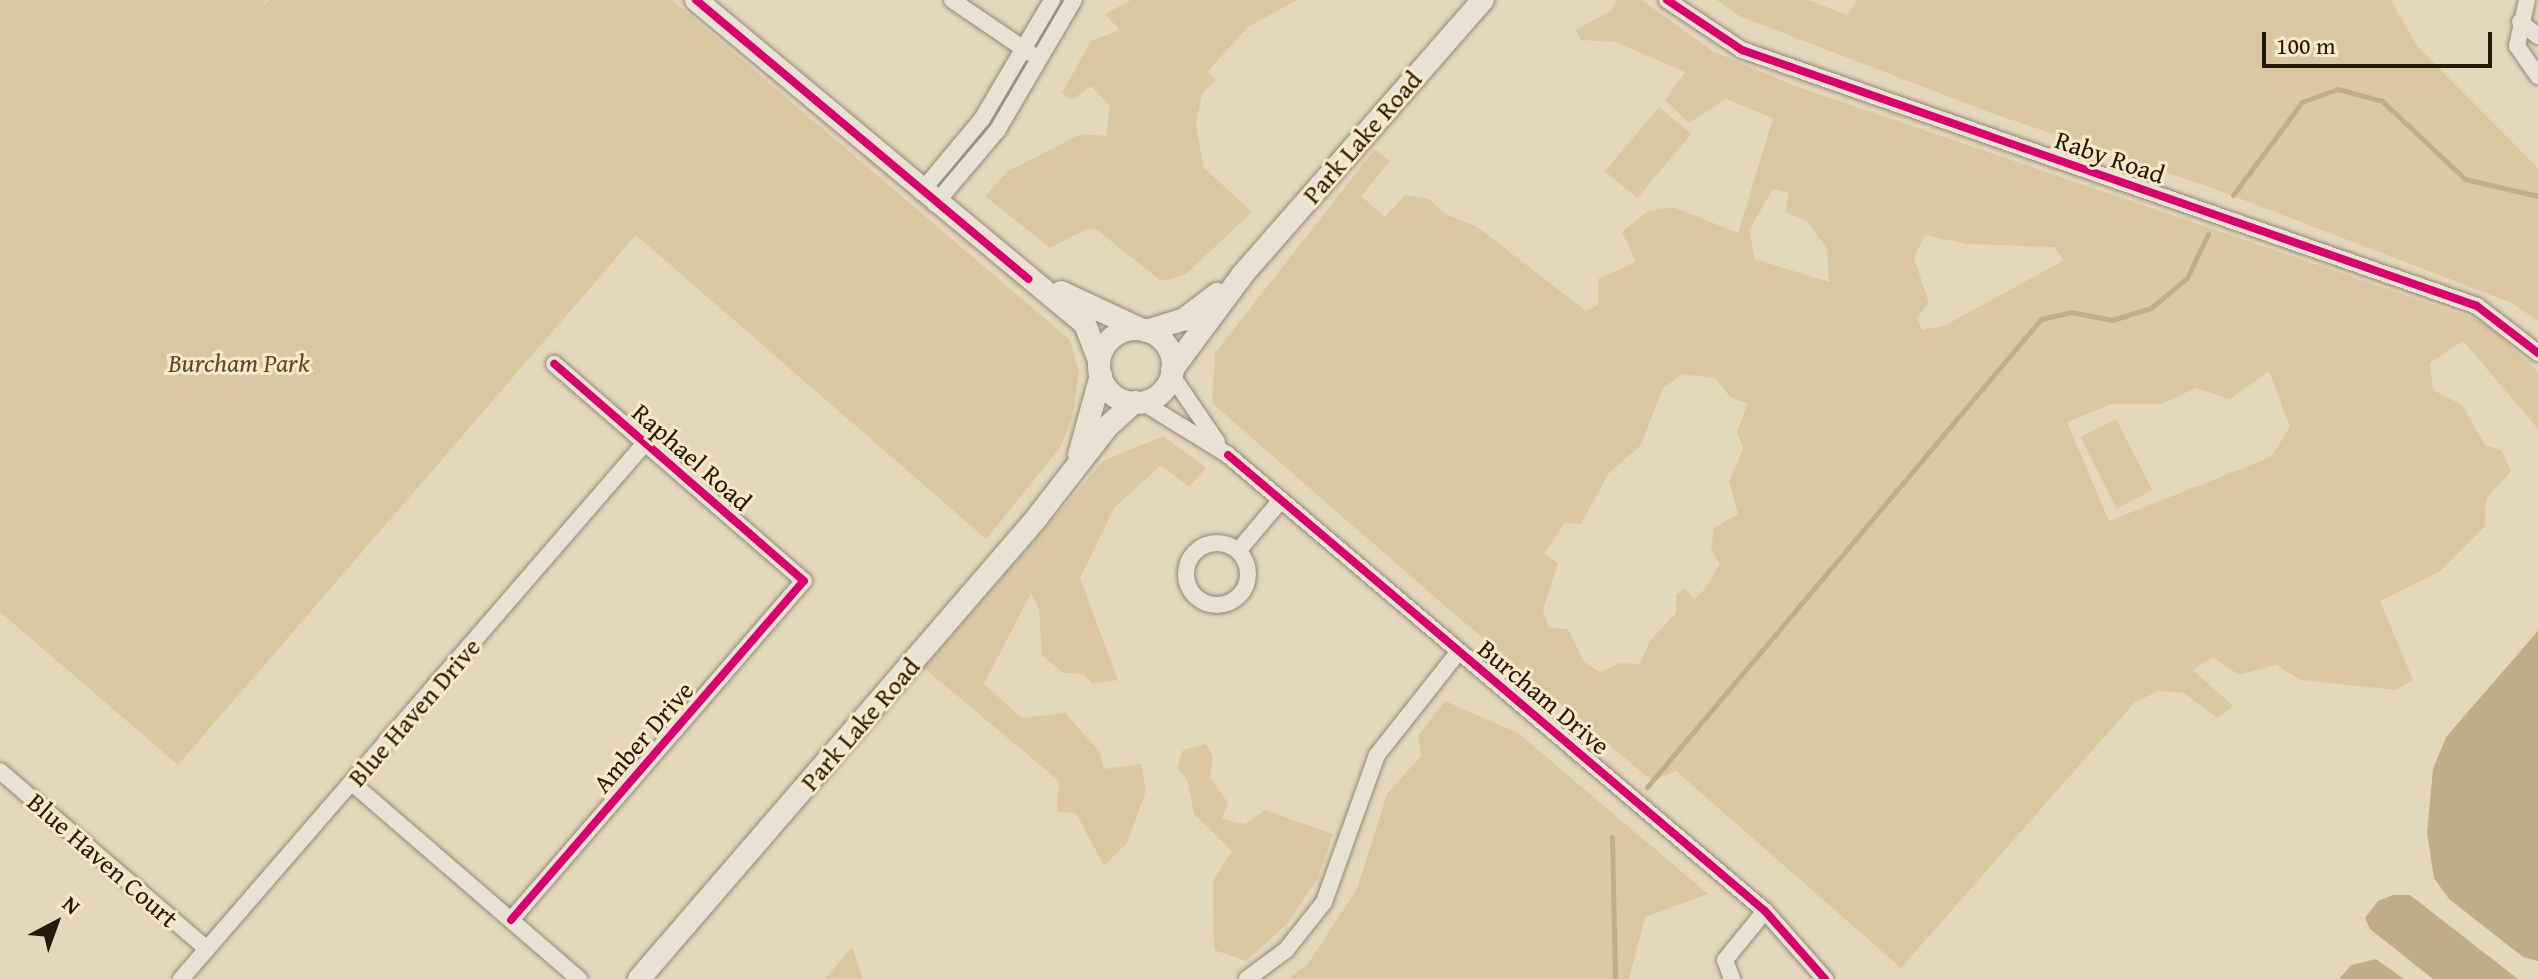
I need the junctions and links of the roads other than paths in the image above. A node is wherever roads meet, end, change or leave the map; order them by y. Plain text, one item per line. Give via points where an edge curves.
1 (696, 0) edge
2 (952, 0) edge
3 (1052, 0) edge
4 (1074, 0) edge
5 (1483, 0) edge
6 (1667, 0) edge
7 (2527, 0) edge
8 (2520, 22) junction
9 (2538, 36) edge
10 (1023, 49) junction
11 (1039, 59) junction
12 (2538, 76) edge
13 (928, 198) junction
14 (1243, 274) junction
15 (1029, 279) junction
16 (1142, 330) junction
17 (2538, 353) edge
18 (554, 364) dead end
19 (1100, 368) junction
20 (1172, 373) junction
21 (1138, 402) junction
22 (645, 443) junction
23 (1228, 455) junction
24 (1077, 465) junction
25 (1281, 500) junction
26 (1238, 551) dead end
27 (804, 581) joint
28 (1459, 651) junction
29 (0, 771) edge
30 (352, 783) junction
31 (1765, 911) junction
32 (511, 920) junction
33 (207, 949) junction
34 (181, 979) edge
35 (579, 979) edge
36 (639, 979) edge
37 (1247, 979) edge
38 (1732, 979) edge
39 (1825, 979) edge

1 - 13 street
2 - 10 street
3 - 10 street
4 - 11 street
5 - 14 street, Park Lake Road
6 - 17 street, Raby Road via 1742,50 2477,306
7 - 8 street
8 - 9 street
8 - 12 street via 2520,55
10 - 11 street
10 - 13 street
11 - 13 street via 997,131
13 - 15 street
14 - 16 street, Park Lake Road via 1183,320
14 - 20 street, Park Lake Road
15 - 16 street
15 - 19 street via 1092,332
16 - 19 street via 1110,339
16 - 20 street via 1167,345
18 - 22 street, Raphael Road
19 - 21 street via 1110,392
19 - 24 street, Park Lake Road
20 - 21 street via 1160,394
20 - 23 street, Burcham Drive via 1188,408
21 - 23 street, Burcham Drive
21 - 24 street, Park Lake Road
22 - 27 street, Raphael Road
22 - 30 street, Blue Haven Drive
23 - 25 street, Burcham Drive
24 - 36 street, Park Lake Road
25 - 26 street
25 - 28 street, Burcham Drive
27 - 32 street, Amber Drive
28 - 31 street, Burcham Drive
28 - 37 street via 1377,755 1318,910 1286,950
29 - 33 street, Blue Haven Court
30 - 32 street
30 - 33 street, Blue Haven Drive
31 - 38 street via 1725,960
31 - 39 street, Burcham Drive
32 - 35 street
33 - 34 street, Blue Haven Drive

